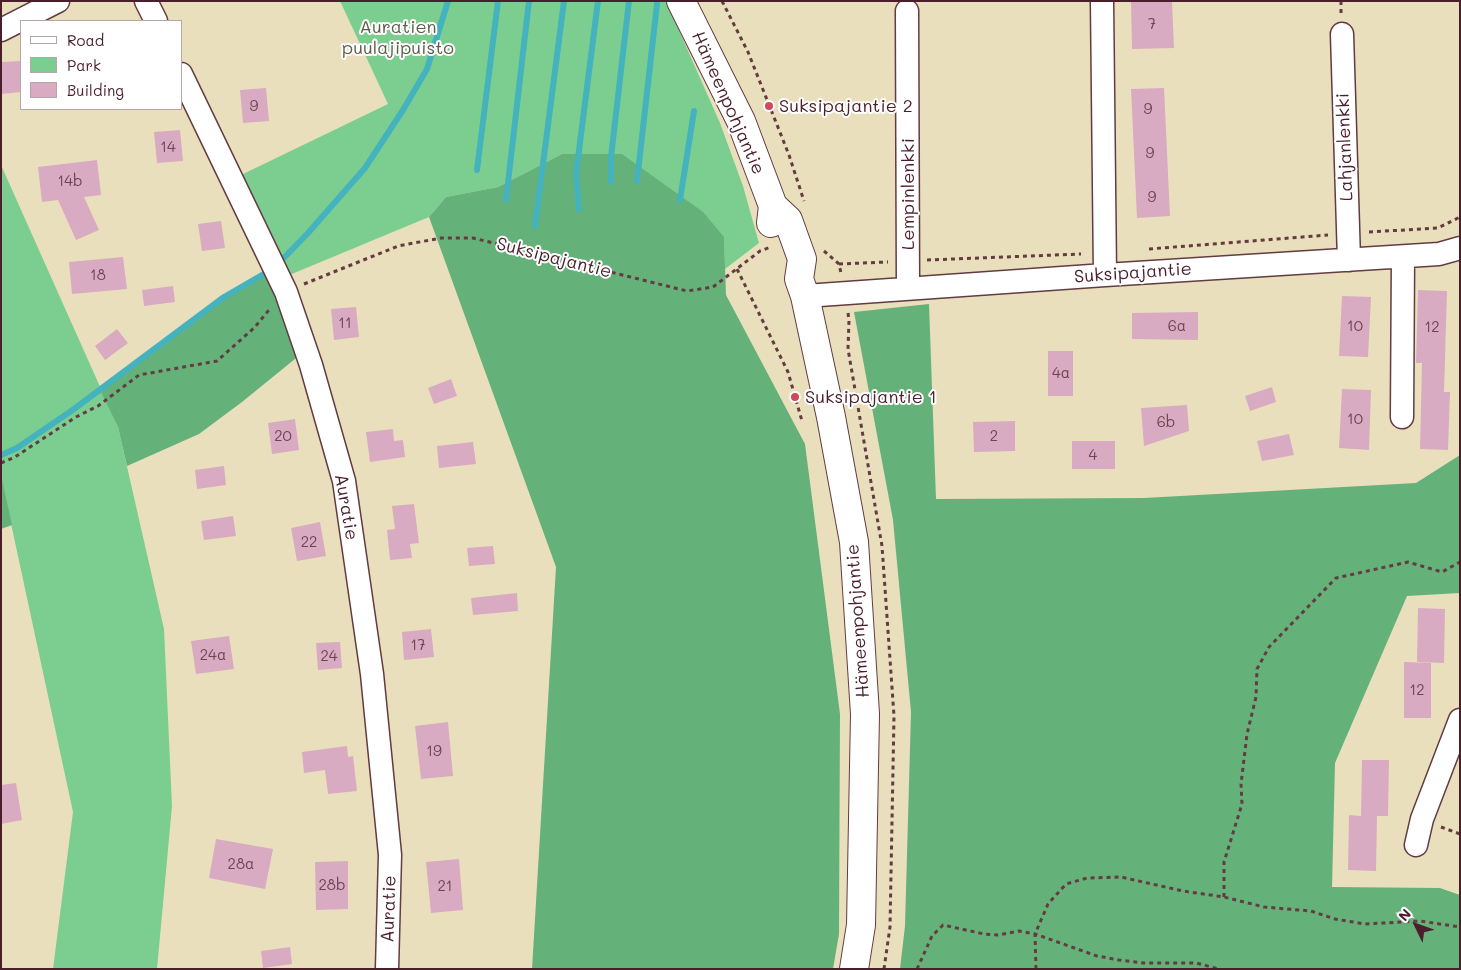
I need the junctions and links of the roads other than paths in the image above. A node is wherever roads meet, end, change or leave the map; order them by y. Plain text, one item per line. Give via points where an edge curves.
1 (58, 1) edge
2 (146, 1) edge
3 (682, 1) edge
4 (1102, 1) edge
5 (908, 11) dead end
6 (20, 20) edge
7 (21, 20) edge
8 (156, 20) edge
9 (1, 30) edge
10 (1342, 34) dead end
11 (182, 76) edge
12 (773, 206) junction
13 (1460, 248) edge
14 (1403, 256) junction
15 (1349, 260) junction
16 (1106, 275) junction
17 (802, 287) junction
18 (908, 288) junction
19 (1402, 417) dead end
20 (1460, 720) edge
21 (1416, 846) dead end
22 (387, 969) edge
23 (854, 969) edge

1 - 7 street
2 - 8 street
3 - 12 main road, Hämeenpohjantie via 740,121
4 - 16 street
5 - 18 street, Lempinlenkki
6 - 9 street
10 - 15 street, Lahjanlenkki
11 - 22 street, Auratie via 286,292 344,481 372,674 390,855
12 - 17 main road, Hämeenpohjantie via 771,226 785,265
12 - 17 main road, Hämeenpohjantie via 788,220 795,238 802,259
13 - 14 street, Suksipajantie via 1439,254
14 - 15 street, Suksipajantie
14 - 19 street
15 - 16 street, Suksipajantie
16 - 18 street, Suksipajantie
17 - 18 street, Suksipajantie
17 - 23 main road, Hämeenpohjantie via 854,542 865,714 861,925
20 - 21 street via 1422,819

